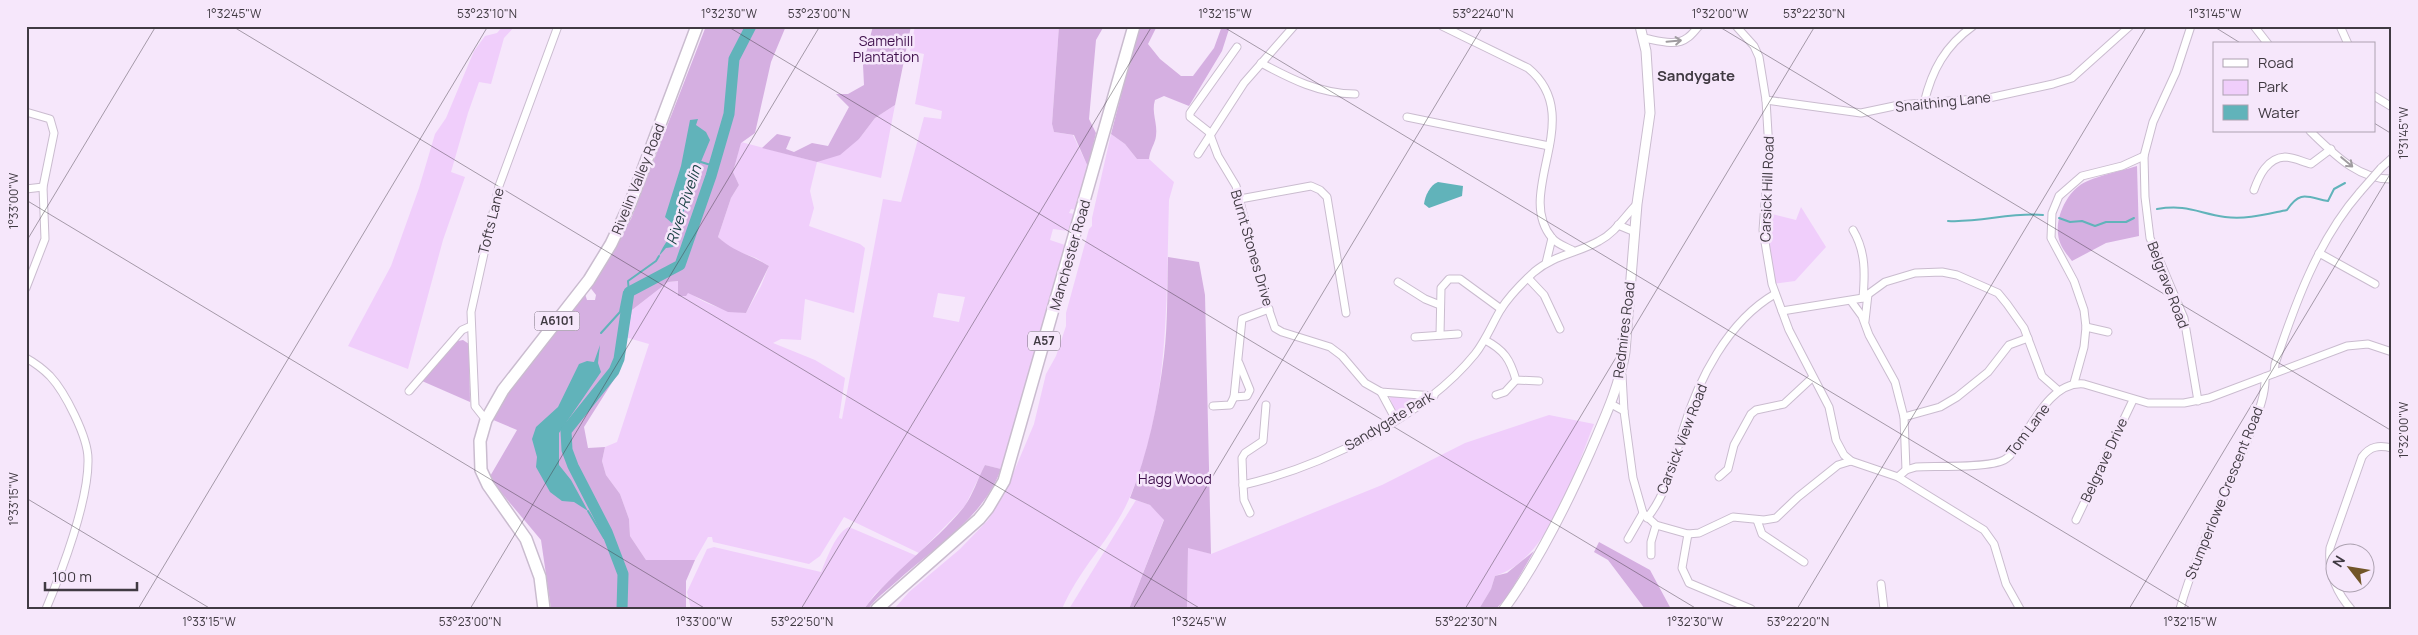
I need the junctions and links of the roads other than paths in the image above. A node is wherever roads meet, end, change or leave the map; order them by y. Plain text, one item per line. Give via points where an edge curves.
1 (558, 26) edge
2 (697, 26) edge
3 (1134, 26) edge
4 (1294, 26) edge
5 (1442, 26) edge
6 (1640, 26) edge
7 (1699, 26) edge
8 (1736, 26) edge
9 (1972, 26) edge
10 (2130, 26) edge
11 (2191, 26) edge
12 (2254, 26) edge
13 (2340, 26) edge
14 (1643, 38) junction
15 (2266, 42) edge
16 (2347, 42) edge
17 (1237, 47) dead end
18 (1261, 63) junction
19 (1355, 94) dead end
20 (2376, 97) edge
21 (1766, 100) junction
22 (1924, 103) junction
23 (2392, 107) edge
24 (26, 112) edge
25 (1407, 117) dead end
26 (2311, 132) edge
27 (1210, 135) junction
28 (1549, 146) junction
29 (2331, 149) junction
30 (1198, 154) dead end
31 (2144, 156) junction
32 (2392, 158) edge
33 (2391, 179) edge
34 (43, 187) junction
35 (26, 189) edge
36 (2254, 190) dead end
37 (1240, 199) junction
38 (1637, 204) junction
39 (1618, 225) junction
40 (1853, 230) dead end
41 (1635, 232) junction
42 (1552, 238) junction
43 (1572, 250) junction
44 (2319, 254) junction
45 (1546, 263) junction
46 (1528, 278) junction
47 (1398, 282) dead end
48 (2374, 284) dead end
49 (26, 288) edge
50 (1775, 294) junction
51 (1865, 296) junction
52 (1851, 301) junction
53 (1440, 305) junction
54 (1269, 309) junction
55 (1501, 309) junction
56 (1782, 311) junction
57 (1346, 313) dead end
58 (1864, 323) junction
59 (471, 326) junction
60 (2086, 327) junction
61 (1560, 329) dead end
62 (2108, 332) dead end
63 (1458, 334) dead end
64 (1440, 335) junction
65 (1415, 337) dead end
66 (2028, 338) junction
67 (1485, 340) junction
68 (2392, 352) edge
69 (26, 358) edge
70 (1239, 362) junction
71 (1622, 369) junction
72 (2274, 373) junction
73 (2265, 376) junction
74 (1812, 378) junction
75 (1516, 380) junction
76 (1539, 381) dead end
77 (2074, 383) junction
78 (409, 391) dead end
79 (2059, 391) junction
80 (1381, 392) junction
81 (1496, 395) dead end
82 (1434, 396) junction
83 (1234, 397) junction
84 (2133, 400) junction
85 (2198, 401) junction
86 (1610, 404) junction
87 (1266, 405) dead end
88 (1213, 406) dead end
89 (1624, 411) junction
90 (1904, 417) junction
91 (486, 420) junction
92 (1396, 420) junction
93 (2392, 448) edge
94 (1851, 461) junction
95 (1906, 470) junction
96 (1898, 476) junction
97 (1719, 477) dead end
98 (1243, 485) junction
99 (1250, 513) dead end
100 (1645, 516) junction
101 (1757, 520) junction
102 (2076, 520) dead end
103 (1656, 525) junction
104 (1688, 534) junction
105 (1628, 539) dead end
106 (1651, 554) dead end
107 (1804, 562) dead end
108 (1881, 584) dead end
109 (1736, 606) edge
110 (46, 609) edge
111 (544, 609) edge
112 (877, 609) edge
113 (1504, 609) edge
114 (1751, 609) edge
115 (1884, 609) edge
116 (2020, 609) edge
117 (2180, 609) edge
118 (2351, 609) edge

1 - 59 street, Tofts Lane via 499,186 473,300
2 - 91 main road, Rivelin Valley Road / A6101 via 620,227 593,274 503,390
3 - 112 main road, Manchester Road / A57 via 1004,481 979,518
4 - 18 street
5 - 28 street via 1528,68 1536,75 1550,99
6 - 14 street, Redmires Road
14 -> 7 street via 1680,41 1687,39
8 - 21 street, Carsick Hill Road via 1754,46 1759,57
9 - 22 street via 1954,40 1943,55 1932,74
10 - 22 street, Snaithing Lane via 2078,73 2060,82 1989,98
11 - 31 street, Belgrave Road via 2176,72 2153,122
12 - 15 street
13 - 16 street
14 - 38 street, Redmires Road via 1650,113
17 - 27 street via 1190,113
18 - 19 street via 1324,91
18 - 27 street
20 - 23 street
21 - 22 street, Snaithing Lane via 1861,113
21 - 50 street, Carsick Hill Road via 1769,150 1763,230
24 - 34 street via 45,116 54,125
25 - 28 street
26 - 29 street
27 - 30 street
27 - 37 street, Burnt Stones Drive
28 - 42 street via 1541,208
29 -> 33 street via 2359,172 2370,177
29 - 36 street via 2312,164 2286,157 2279,159 2261,171
31 - 60 street via 2122,166 2082,176 2066,188 2055,204 2051,238 2080,294
31 - 85 street, Belgrave Road via 2150,238 2184,318
32 - 44 street, bridge via 2338,220
34 - 35 street
34 - 49 street via 46,239
37 - 54 street, Burnt Stones Drive
37 - 57 street via 1311,186 1324,193
38 - 39 street, Sandygate Park
38 - 41 street, Redmires Road
39 - 41 street
39 - 43 street, Sandygate Park via 1598,242
40 - 51 street via 1862,249
41 - 71 street, Redmires Road
42 - 43 street
42 - 45 street
43 - 45 street, Sandygate Park
44 - 48 street
44 - 72 street via 2298,300
45 - 46 street, Sandygate Park
46 - 55 street, Sandygate Park
46 - 61 street via 1544,295
47 - 53 street
50 - 56 street, Carsick Hill Road
50 - 100 street, Carsick View Road via 1747,314 1712,365 1689,413 1666,486
51 - 52 street
51 - 58 street
51 - 66 street via 1886,282 1914,273 1957,275 1998,293 2017,316
52 - 56 street
52 - 58 street
53 - 55 street via 1443,284 1456,278
53 - 64 street
54 - 70 street via 1242,319
54 - 80 street, Burnt Stones Drive via 1278,330 1330,347 1365,383
55 - 67 street, Sandygate Park
56 - 74 street, Carsick Hill Road
58 - 90 street via 1895,382
59 - 78 street via 462,330
59 - 91 street, Tofts Lane via 475,406
60 - 62 street
60 - 77 street
63 - 64 street
64 - 65 street
66 - 79 street via 2042,376
66 - 90 street via 2009,345 1988,372 1957,397 1940,407
67 - 75 street via 1504,351
67 - 82 street, Sandygate Park via 1462,369
68 - 72 street via 2368,344 2347,346
69 - 110 street via 57,385 88,456 82,502
70 - 83 street
70 - 83 street via 1250,390 1247,396
71 - 86 street, Redmires Road
71 - 89 street
72 - 73 street
73 - 85 street
73 - 117 street, Stumperlowe Crescent Road via 2261,403 2251,432 2195,563
74 - 94 street, Carsick Hill Road via 1829,407 1836,440
74 - 97 street via 1784,404 1751,414 1734,445 1728,470
75 - 76 street
75 - 81 street
77 - 79 street, Tom Lane
77 - 84 street
79 - 95 street, Tom Lane via 2006,460 1993,464
80 - 82 street
80 - 92 street, Burnt Stones Drive
82 - 92 street, Sandygate Park
83 - 88 street via 1230,405
84 - 85 street via 2160,405
84 - 102 street, Belgrave Drive
86 - 89 street
86 - 113 street, Redmires Road via 1563,510
87 - 98 street via 1263,441 1242,458
89 - 100 street via 1633,478
90 - 95 street
91 - 111 main road, Rivelin Valley Road / A6101 via 480,441 481,470 526,538 540,576
92 - 98 street, Sandygate Park via 1304,468
93 - 118 street via 2376,446 2362,457 2330,548 2333,582
94 - 96 street
94 - 101 street via 1838,465 1779,516 1772,520
95 - 96 street, Tom Lane
96 - 116 street via 1984,530 1994,544 2006,584
98 - 99 street via 1244,500
100 - 103 street
100 - 105 street, Carsick View Road
101 - 104 street via 1733,517 1699,533
101 - 107 street via 1762,534
103 - 104 street
103 - 106 street
104 - 109 street via 1682,568 1685,578 1693,586 1716,593
108 - 115 street
109 - 114 street

